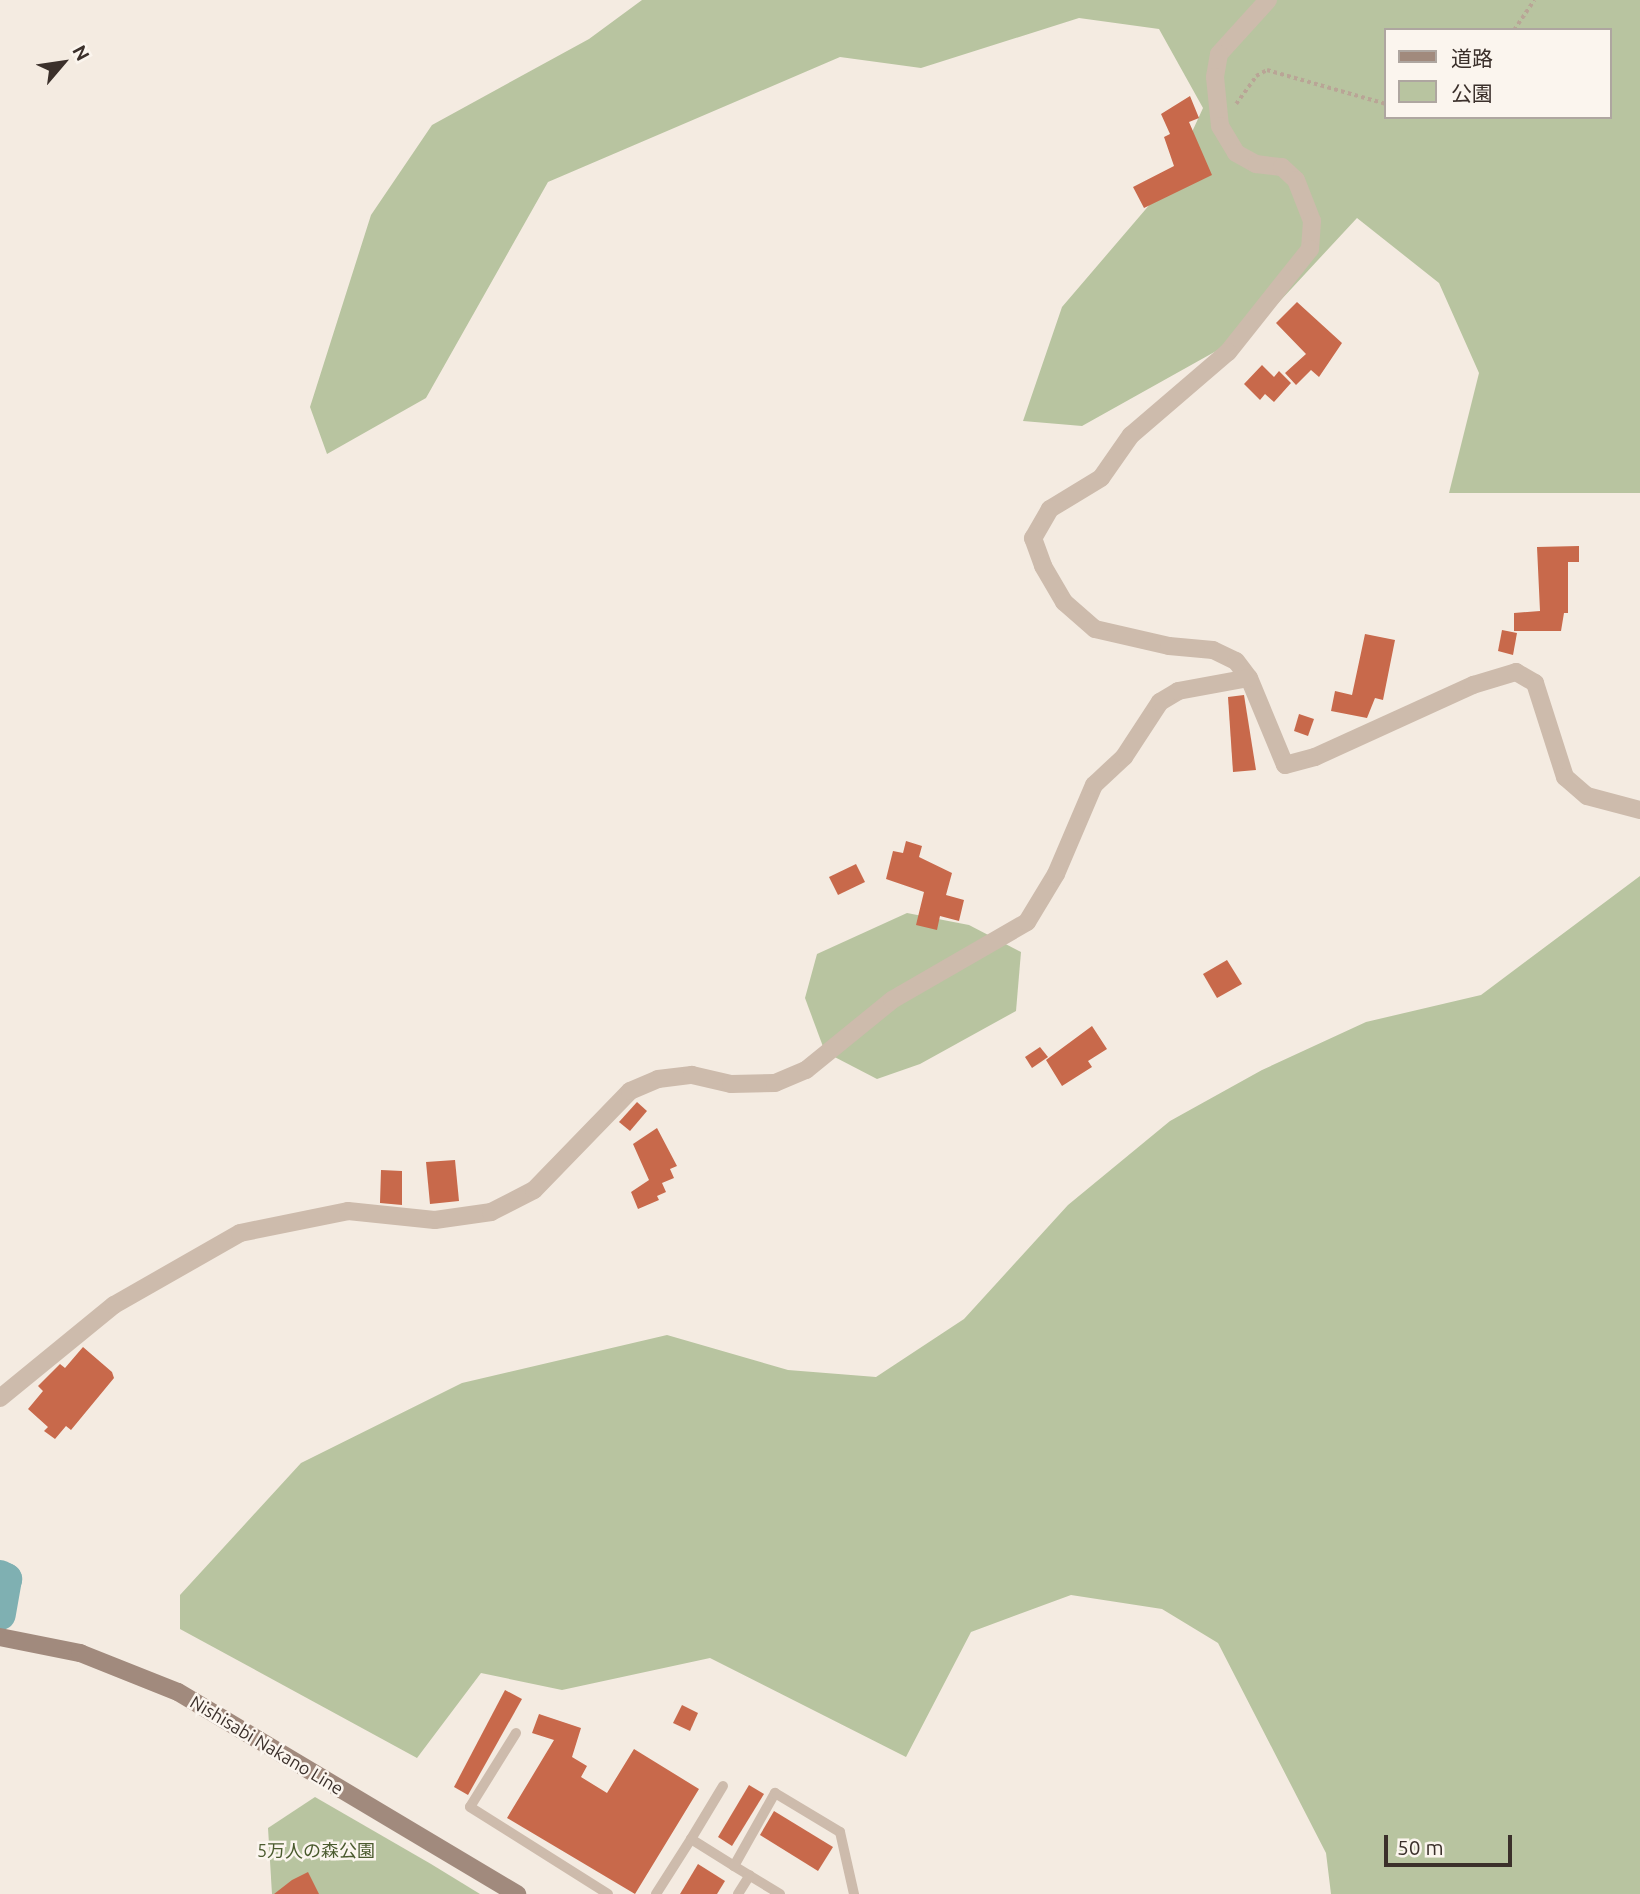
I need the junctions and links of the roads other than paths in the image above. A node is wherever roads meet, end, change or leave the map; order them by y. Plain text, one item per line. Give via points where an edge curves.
1 (1268, 0) edge
2 (1249, 678) junction
3 (1640, 810) edge
4 (0, 1398) edge
5 (0, 1637) edge
6 (516, 1733) dead end
7 (723, 1786) dead end
8 (691, 1839) junction
9 (734, 1866) junction
10 (750, 1875) junction
11 (506, 1891) edge
12 (608, 1894) edge
13 (656, 1894) edge
14 (738, 1894) edge
15 (780, 1894) edge
16 (854, 1894) edge

1 - 2 street via 1219,54 1215,77 1220,126 1236,153 1256,164 1282,167 1296,180 1312,221 1310,248 1228,352 1131,435 1101,478 1050,509 1033,538 1064,602 1095,629 1227,654
2 - 3 street via 1285,765 1315,757 1473,685 1517,672 1535,682 1565,777 1587,796
2 - 4 street via 1178,691 1160,702 1124,757 1094,785 1056,874 1027,922 892,1000 806,1070 775,1083 732,1084 692,1075 658,1079 630,1091 534,1190 491,1212 435,1220 348,1211 240,1233 114,1305
5 - 11 main road, Nishisabi Nakano Line via 80,1653 178,1692
6 - 12 lane via 470,1807
7 - 8 lane
8 - 9 lane
8 - 13 lane
9 - 10 lane
9 - 16 lane via 775,1793 840,1832
10 - 14 lane
10 - 15 lane

